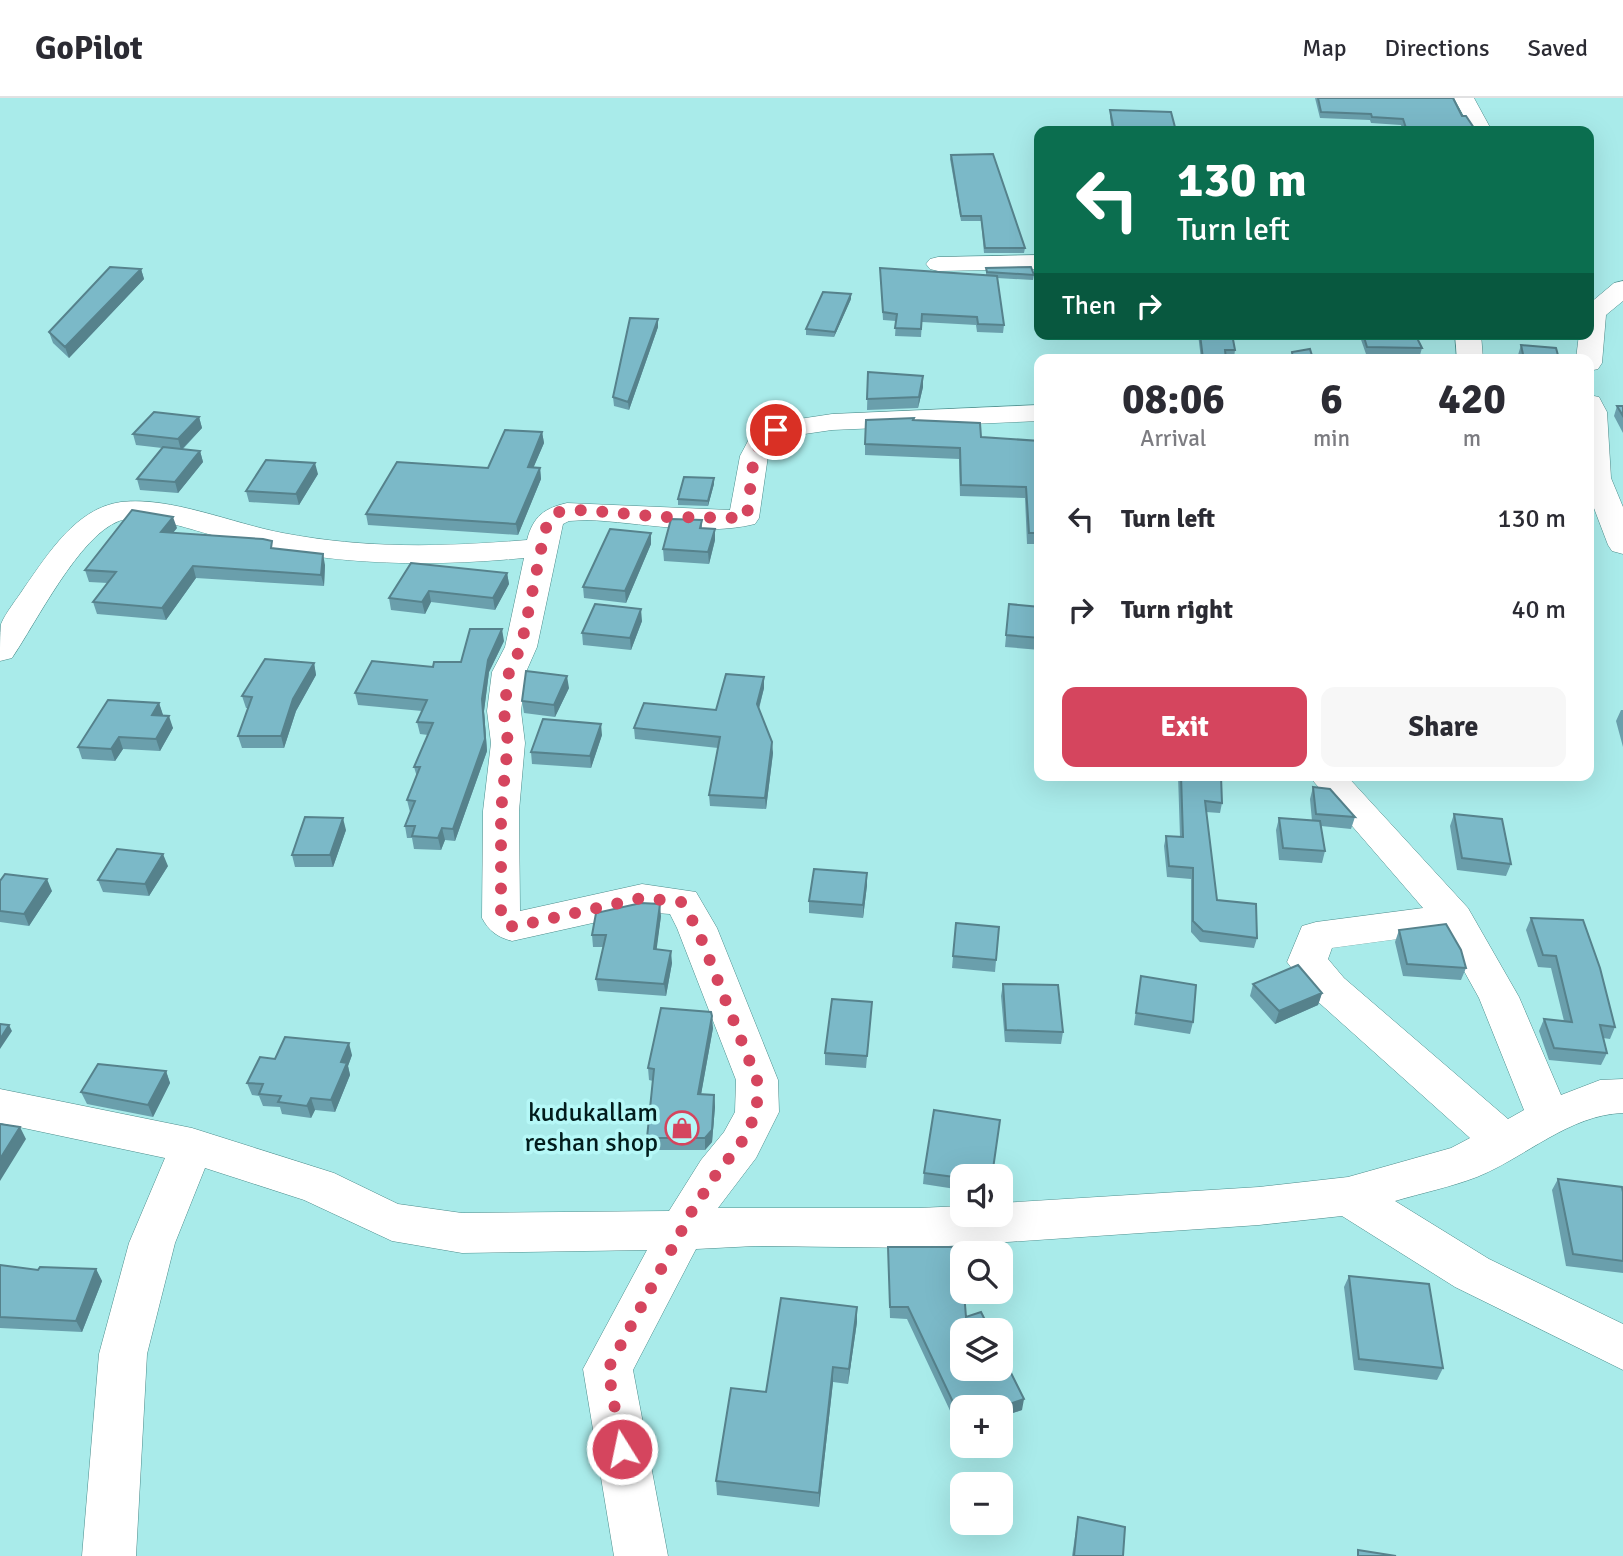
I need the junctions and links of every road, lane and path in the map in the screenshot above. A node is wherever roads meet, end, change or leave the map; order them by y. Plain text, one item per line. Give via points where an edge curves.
1 (1464, 98) edge
2 (1479, 126) edge
3 (1034, 262) edge
4 (938, 264) dead end
5 (1623, 288) edge
6 (1594, 311) edge
7 (1034, 413) edge
8 (1594, 428) edge
9 (1623, 545) edge
10 (541, 548) junction
11 (0, 651) edge
12 (1331, 781) edge
13 (1454, 918) junction
14 (1623, 1096) edge
15 (0, 1106) edge
16 (1549, 1118) junction
17 (1504, 1142) junction
18 (192, 1146) junction
19 (1348, 1196) junction
20 (683, 1230) junction
21 (1623, 1348) edge
22 (109, 1556) edge
23 (641, 1556) edge

1 - 2 street
3 - 4 street
5 - 6 street
7 - 10 street via 832,422 776,430 754,456 744,518 558,512 548,521
8 - 9 street via 1597,478
10 - 11 street via 410,556 307,549 173,515 110,513 92,524 71,548
10 - 20 street via 521,647 509,672 504,712 508,743 501,811 501,918 513,927 642,898 681,902 690,913 757,1080 757,1112
12 - 13 street
13 - 16 street via 1499,997
13 - 17 street via 1317,936 1307,962 1330,989
14 - 16 street via 1600,1097
15 - 18 street
16 - 17 street
17 - 19 street via 1463,1163
18 - 20 street via 318,1186 392,1222 462,1233
18 - 22 street via 152,1243 123,1354
19 - 20 street via 919,1228
19 - 21 street via 1472,1273
20 - 23 street via 608,1369

